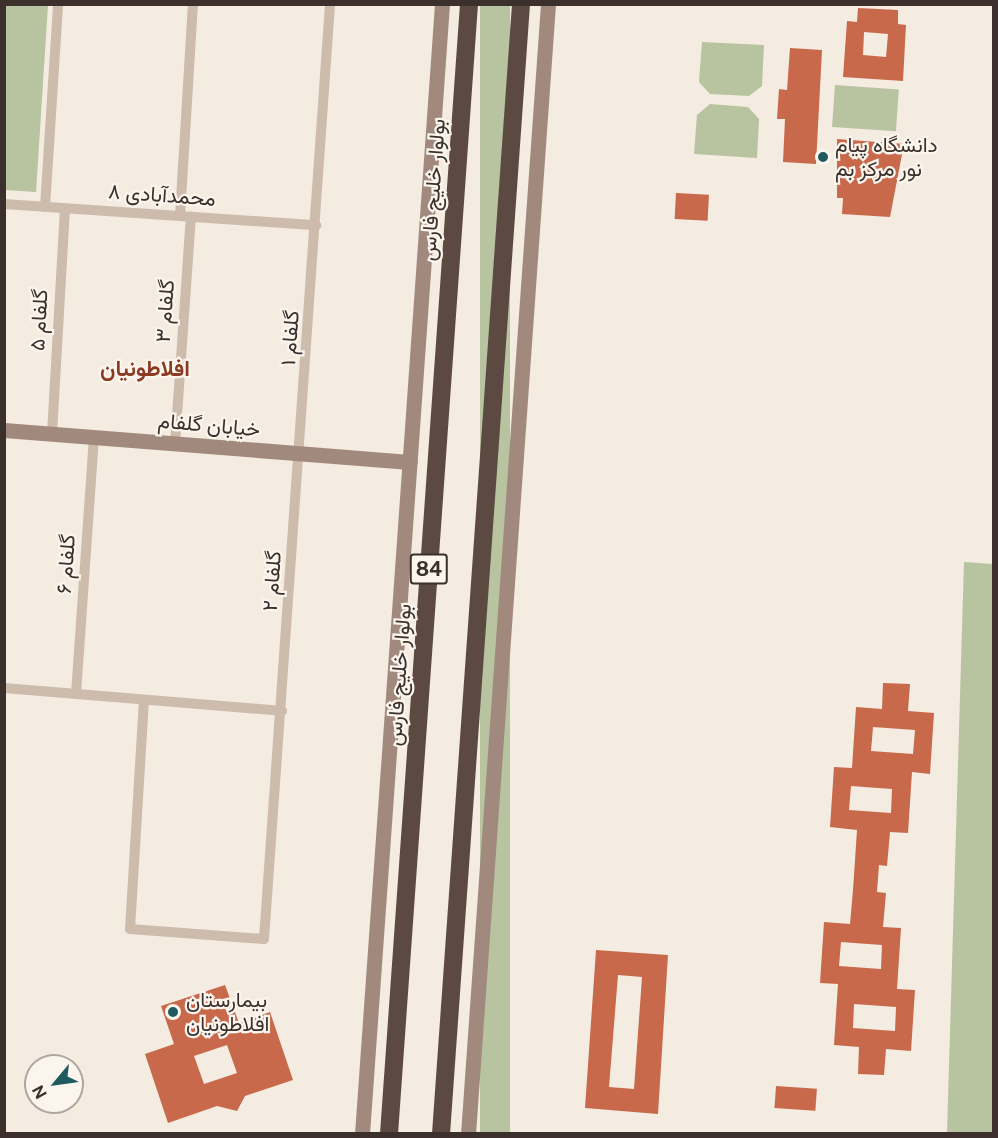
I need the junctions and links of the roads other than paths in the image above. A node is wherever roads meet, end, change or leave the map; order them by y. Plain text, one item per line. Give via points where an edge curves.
1 (58, 4) edge
2 (193, 4) edge
3 (330, 4) edge
4 (442, 4) edge
5 (469, 4) edge
6 (521, 4) edge
7 (548, 4) edge
8 (4, 204) edge
9 (45, 207) junction
10 (65, 208) junction
11 (180, 216) junction
12 (192, 217) junction
13 (316, 225) junction
14 (4, 430) edge
15 (51, 434) junction
16 (94, 437) junction
17 (175, 444) junction
18 (301, 453) junction
19 (410, 462) junction
20 (4, 688) edge
21 (76, 694) junction
22 (144, 700) junction
23 (282, 711) junction
24 (362, 1134) edge
25 (389, 1134) edge
26 (441, 1134) edge
27 (468, 1134) edge

1 - 9 street
2 - 11 street
3 - 13 street, گلفام ۱
4 - 19 street
5 - 25 highway, بولوار خلیج فارس / 84
6 - 26 highway, 84
7 - 27 street
8 - 9 street, محمدآبادی ۸
9 - 10 street, محمدآبادی ۸
10 - 11 street, محمدآبادی ۸
10 - 15 street, گلفام ۵
11 - 12 street, محمدآبادی ۸
12 - 13 street, محمدآبادی ۸
12 - 17 street, گلفام ۳
13 - 18 street, گلفام ۱
14 - 15 street, خیابان گلفام
15 - 16 street, خیابان گلفام
16 - 17 street, خیابان گلفام
16 - 21 street, گلفام ۶
17 - 18 street, خیابان گلفام
18 - 19 street, خیابان گلفام
18 - 23 street, گلفام ۲
19 - 24 street
20 - 21 street
21 - 22 street
22 - 23 street
22 - 23 street, گلفام ۲ via 130,929 264,939

